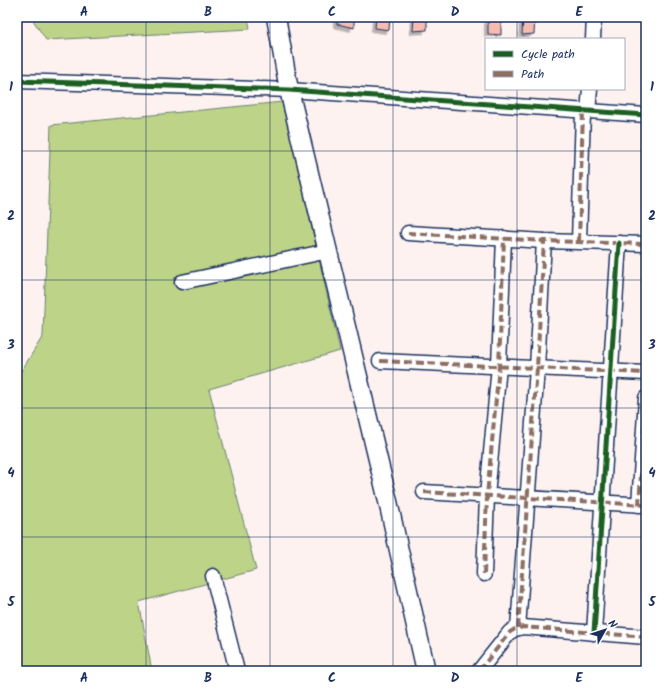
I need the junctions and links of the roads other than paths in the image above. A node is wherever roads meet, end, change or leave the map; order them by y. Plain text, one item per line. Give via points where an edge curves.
1 (276, 17) edge
2 (594, 17) edge
3 (593, 38) edge
4 (17, 81) edge
5 (289, 90) junction
6 (590, 90) edge
7 (586, 112) junction
8 (646, 115) edge
9 (408, 233) dead end
10 (504, 238) junction
11 (544, 241) junction
12 (579, 241) junction
13 (619, 243) junction
14 (646, 244) edge
15 (328, 251) junction
16 (182, 282) dead end
17 (380, 361) dead end
18 (499, 366) junction
19 (537, 368) junction
20 (610, 371) junction
21 (646, 373) edge
22 (646, 398) edge
23 (424, 492) dead end
24 (487, 496) junction
25 (528, 498) junction
26 (602, 503) junction
27 (642, 505) edge
28 (484, 574) dead end
29 (213, 576) dead end
30 (518, 628) junction
31 (594, 633) junction
32 (646, 637) edge
33 (237, 671) edge
34 (426, 671) edge
35 (479, 671) edge

1 - 5 main road
2 - 3 street
4 - 5 street
5 - 7 street
5 - 15 main road
6 - 7 street
7 - 8 street
7 - 12 street
9 - 10 street
10 - 11 street
10 - 18 street
11 - 12 street
11 - 19 street
12 - 13 street
13 - 14 street
13 - 20 street
15 - 16 street
15 - 34 main road
17 - 18 street
18 - 19 street
18 - 24 street
19 - 20 street
19 - 25 street
20 - 21 street
20 - 26 street
22 - 27 street
23 - 24 street
24 - 25 street
24 - 28 street
25 - 26 street
25 - 30 street
26 - 27 street
26 - 31 street
29 - 33 street
30 - 31 street
30 - 35 street via 510,632
31 - 32 street

